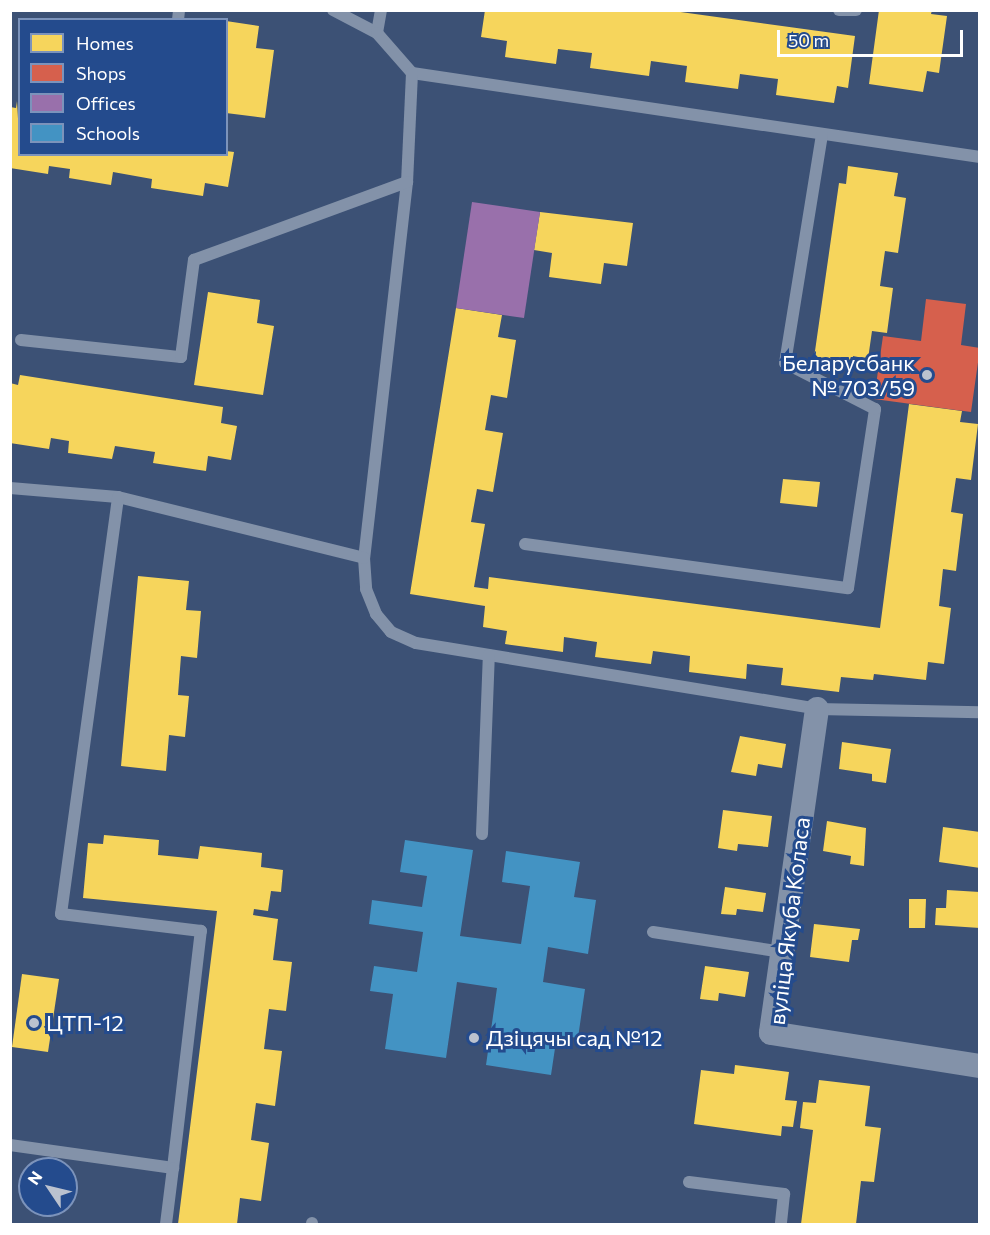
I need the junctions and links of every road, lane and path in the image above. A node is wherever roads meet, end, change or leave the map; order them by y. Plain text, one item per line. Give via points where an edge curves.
1 (333, 10) edge
2 (381, 10) edge
3 (840, 10) edge
4 (856, 10) edge
5 (378, 33) junction
6 (412, 74) junction
7 (822, 135) junction
8 (980, 157) edge
9 (407, 182) junction
10 (21, 340) dead end
11 (10, 488) edge
12 (118, 497) junction
13 (525, 544) dead end
14 (364, 558) junction
15 (489, 655) junction
16 (817, 709) junction
17 (980, 712) edge
18 (482, 834) dead end
19 (653, 932) dead end
20 (782, 952) junction
21 (980, 1066) edge
22 (10, 1145) edge
23 (173, 1168) junction
24 (689, 1182) dead end
25 (166, 1224) edge
26 (781, 1224) edge

1 - 5 lane
2 - 5 lane
3 - 4 lane
5 - 6 lane
6 - 7 lane
6 - 9 lane
7 - 8 lane
7 - 13 lane via 785,363 875,409 848,588
9 - 10 lane via 194,260 181,357
9 - 14 lane
11 - 12 lane
12 - 14 lane
12 - 23 lane via 61,914 201,931
14 - 15 lane via 366,589 376,614 391,632 416,643
15 - 16 lane
15 - 18 lane
16 - 17 lane
16 - 20 street, вуліца Якуба Коласа
19 - 20 lane
20 - 21 street, вуліца Якуба Коласа via 771,1033
22 - 23 lane
23 - 25 lane
24 - 26 lane via 784,1194

